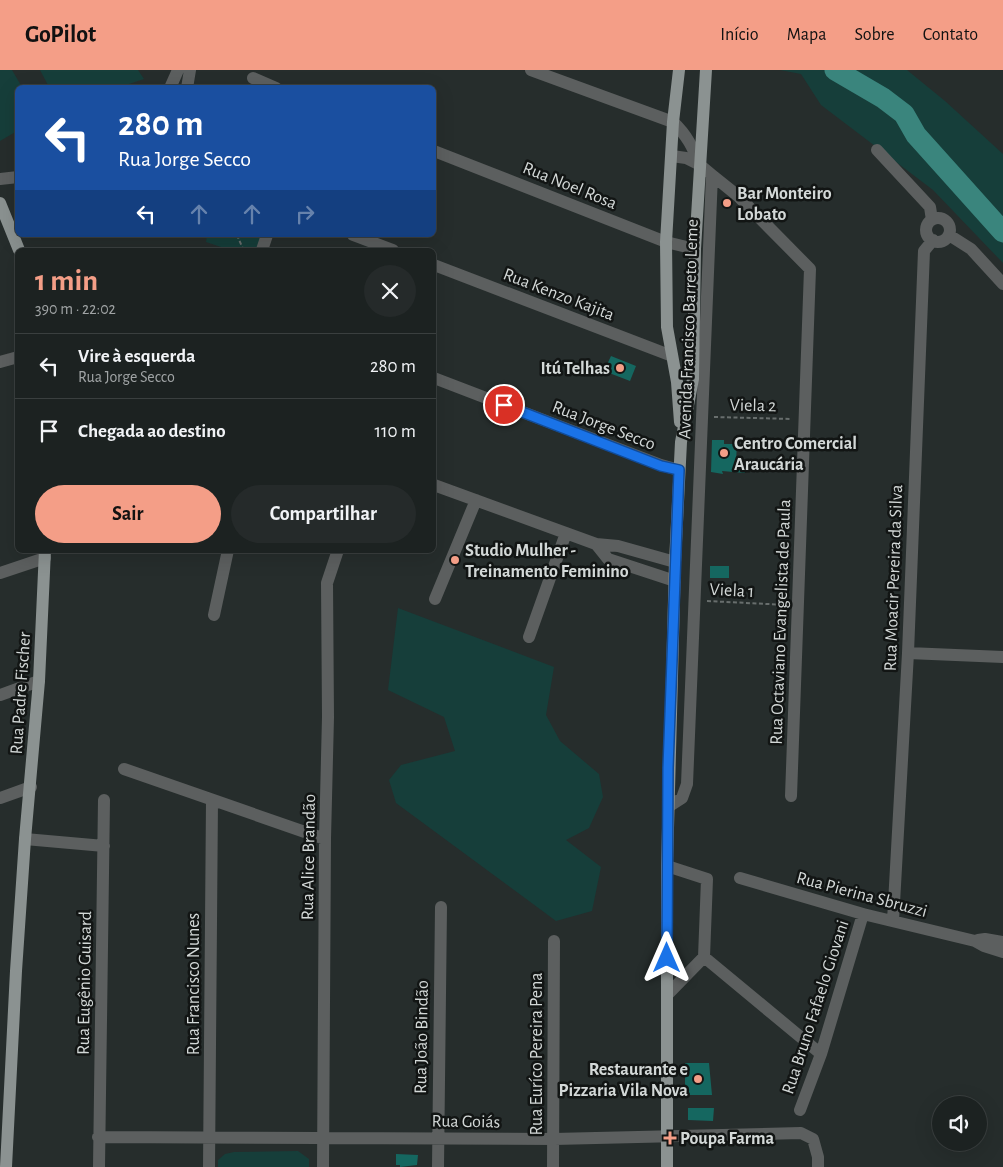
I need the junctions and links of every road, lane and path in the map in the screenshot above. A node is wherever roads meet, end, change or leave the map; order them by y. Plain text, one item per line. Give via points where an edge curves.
1 (178, 70) edge
2 (190, 70) edge
3 (531, 70) edge
4 (678, 70) edge
5 (706, 70) edge
6 (253, 78) dead end
7 (171, 85) edge
8 (188, 85) edge
9 (269, 85) edge
10 (673, 122) junction
11 (876, 150) dead end
12 (436, 152) edge
13 (672, 156) junction
14 (700, 165) junction
15 (712, 175) junction
16 (15, 177) edge
17 (0, 179) edge
18 (0, 203) edge
19 (932, 220) junction
20 (949, 235) junction
21 (15, 236) edge
22 (359, 237) edge
23 (933, 240) junction
24 (373, 242) edge
25 (666, 242) junction
26 (389, 248) edge
27 (695, 249) junction
28 (436, 266) edge
29 (1003, 284) edge
30 (672, 356) junction
31 (15, 358) edge
32 (0, 362) edge
33 (436, 379) edge
34 (702, 417) junction
35 (804, 419) junction
36 (681, 442) junction
37 (679, 470) junction
38 (436, 486) edge
39 (476, 500) junction
40 (566, 533) junction
41 (596, 544) junction
42 (227, 553) edge
43 (337, 553) edge
44 (45, 554) edge
45 (675, 562) junction
46 (0, 574) edge
47 (674, 581) junction
48 (435, 599) dead end
49 (694, 600) junction
50 (798, 605) junction
51 (214, 615) dead end
52 (529, 638) dead end
53 (908, 653) junction
54 (1003, 657) edge
55 (39, 681) junction
56 (0, 695) edge
57 (124, 769) dead end
58 (31, 787) junction
59 (791, 796) dead end
60 (0, 798) edge
61 (104, 800) dead end
62 (212, 800) junction
63 (668, 807) junction
64 (25, 839) junction
65 (325, 839) junction
66 (104, 846) junction
67 (667, 866) junction
68 (740, 878) dead end
69 (441, 907) dead end
70 (863, 914) junction
71 (893, 921) junction
72 (554, 941) dead end
73 (975, 941) junction
74 (1003, 942) edge
75 (1003, 952) edge
76 (704, 957) junction
77 (667, 995) junction
78 (821, 1054) junction
79 (800, 1110) dead end
80 (666, 1136) junction
81 (98, 1137) junction
82 (209, 1138) junction
83 (323, 1138) junction
84 (437, 1138) junction
85 (554, 1139) junction
86 (818, 1162) edge
87 (6, 1167) edge
88 (99, 1167) edge
89 (209, 1167) edge
90 (323, 1167) edge
91 (438, 1167) edge
92 (554, 1167) edge
93 (667, 1167) edge

1 - 7 street
2 - 8 street
3 - 10 street
4 - 10 main road, Avenida Francisco Barreto Leme
5 - 14 main road, Avenida Francisco Barreto Leme
6 - 9 street
10 - 13 main road, Avenida Francisco Barreto Leme
10 - 14 street via 692,144
11 - 19 street via 930,207
12 - 25 street, Rua Noel Rosa
13 - 14 street
13 - 25 main road, Avenida Francisco Barreto Leme
14 - 15 street, Rua Octaviano Evangelista de Paula
14 - 27 main road, Avenida Francisco Barreto Leme
15 - 34 street, Avenida Francisco Barreto Leme
15 - 35 street, Rua Octaviano Evangelista de Paula via 738,196 810,269
16 - 17 street
18 - 21 main road
19 - 20 street via 944,219 950,229
19 - 23 street via 926,230
20 - 23 street via 939,242
20 - 29 street via 971,249
22 - 24 street
23 - 53 street, Rua Moacir Pereira da Silva via 924,251
24 - 26 street
25 - 27 street, Rua Noel Rosa
25 - 30 main road, Avenida Francisco Barreto Leme via 667,327
27 - 36 main road, Avenida Francisco Barreto Leme via 693,379
28 - 30 street, Rua Kenzo Kajita
30 - 36 main road, Avenida Francisco Barreto Leme
31 - 32 street
33 - 37 street, Rua Jorge Secco via 661,466
34 - 35 path, Viela 2
34 - 49 street, Avenida Francisco Barreto Leme
35 - 50 street, Rua Octaviano Evangelista de Paula
36 - 37 main road, Avenida Francisco Barreto Leme
37 - 45 main road, Avenida Francisco Barreto Leme
38 - 39 street
39 - 40 street
39 - 48 street
40 - 41 street
40 - 52 street
41 - 45 street via 618,546
41 - 47 street via 608,559
42 - 51 street
43 - 65 street, Rua Alice Brandão via 327,583
44 - 46 street
44 - 55 main road, Rua Padre Fischer
45 - 47 main road, Avenida Francisco Barreto Leme
47 - 63 main road, Avenida Francisco Barreto Leme
49 - 50 path, Viela 1
49 - 63 street, Avenida Francisco Barreto Leme via 687,784 682,798
50 - 59 street, Rua Octaviano Evangelista de Paula
53 - 54 street
53 - 71 street, Rua Moacir Pereira da Silva
55 - 56 street
55 - 58 main road, Rua Padre Fischer
57 - 62 street
58 - 60 street
58 - 64 main road, Rua Padre Fischer
61 - 66 street, Rua Eugênio Guisard
62 - 65 street
62 - 82 street, Rua Francisco Nunes
63 - 67 main road, Avenida Francisco Barreto Leme
64 - 66 street
64 - 87 main road, Rua Padre Fischer
65 - 83 street, Rua Alice Brandão
66 - 81 street, Rua Eugênio Guisard
67 - 76 street via 707,878
67 - 77 main road, Avenida Francisco Barreto Leme
68 - 70 street, Rua Pierina Sbruzzi
69 - 84 street, Rua João Bindão
70 - 71 street, Rua Pierina Sbruzzi
70 - 78 street, Rua Bruno Fafaelo Giovani
71 - 73 street, Rua Pierina Sbruzzi
72 - 85 street, Rua Euríco Pereira Pena
73 - 74 street, Rua Pierina Sbruzzi
73 - 75 street, Rua Pierina Sbruzzi
76 - 77 street
76 - 78 street
77 - 80 main road, Avenida Francisco Barreto Leme
78 - 79 street, Rua Bruno Fafaelo Giovani
80 - 85 street, Rua Goiás
80 - 86 street, Rua Goiás via 800,1133 813,1139
80 - 93 main road, Avenida Francisco Barreto Leme
81 - 82 street, Rua Goiás
81 - 88 street, Rua Eugênio Guisard
82 - 83 street, Rua Goiás
82 - 89 street, Rua Francisco Nunes
83 - 84 street, Rua Goiás
83 - 90 street, Rua Alice Brandão
84 - 85 street, Rua Goiás
84 - 91 street, Rua João Bindão
85 - 92 street, Rua Euríco Pereira Pena

